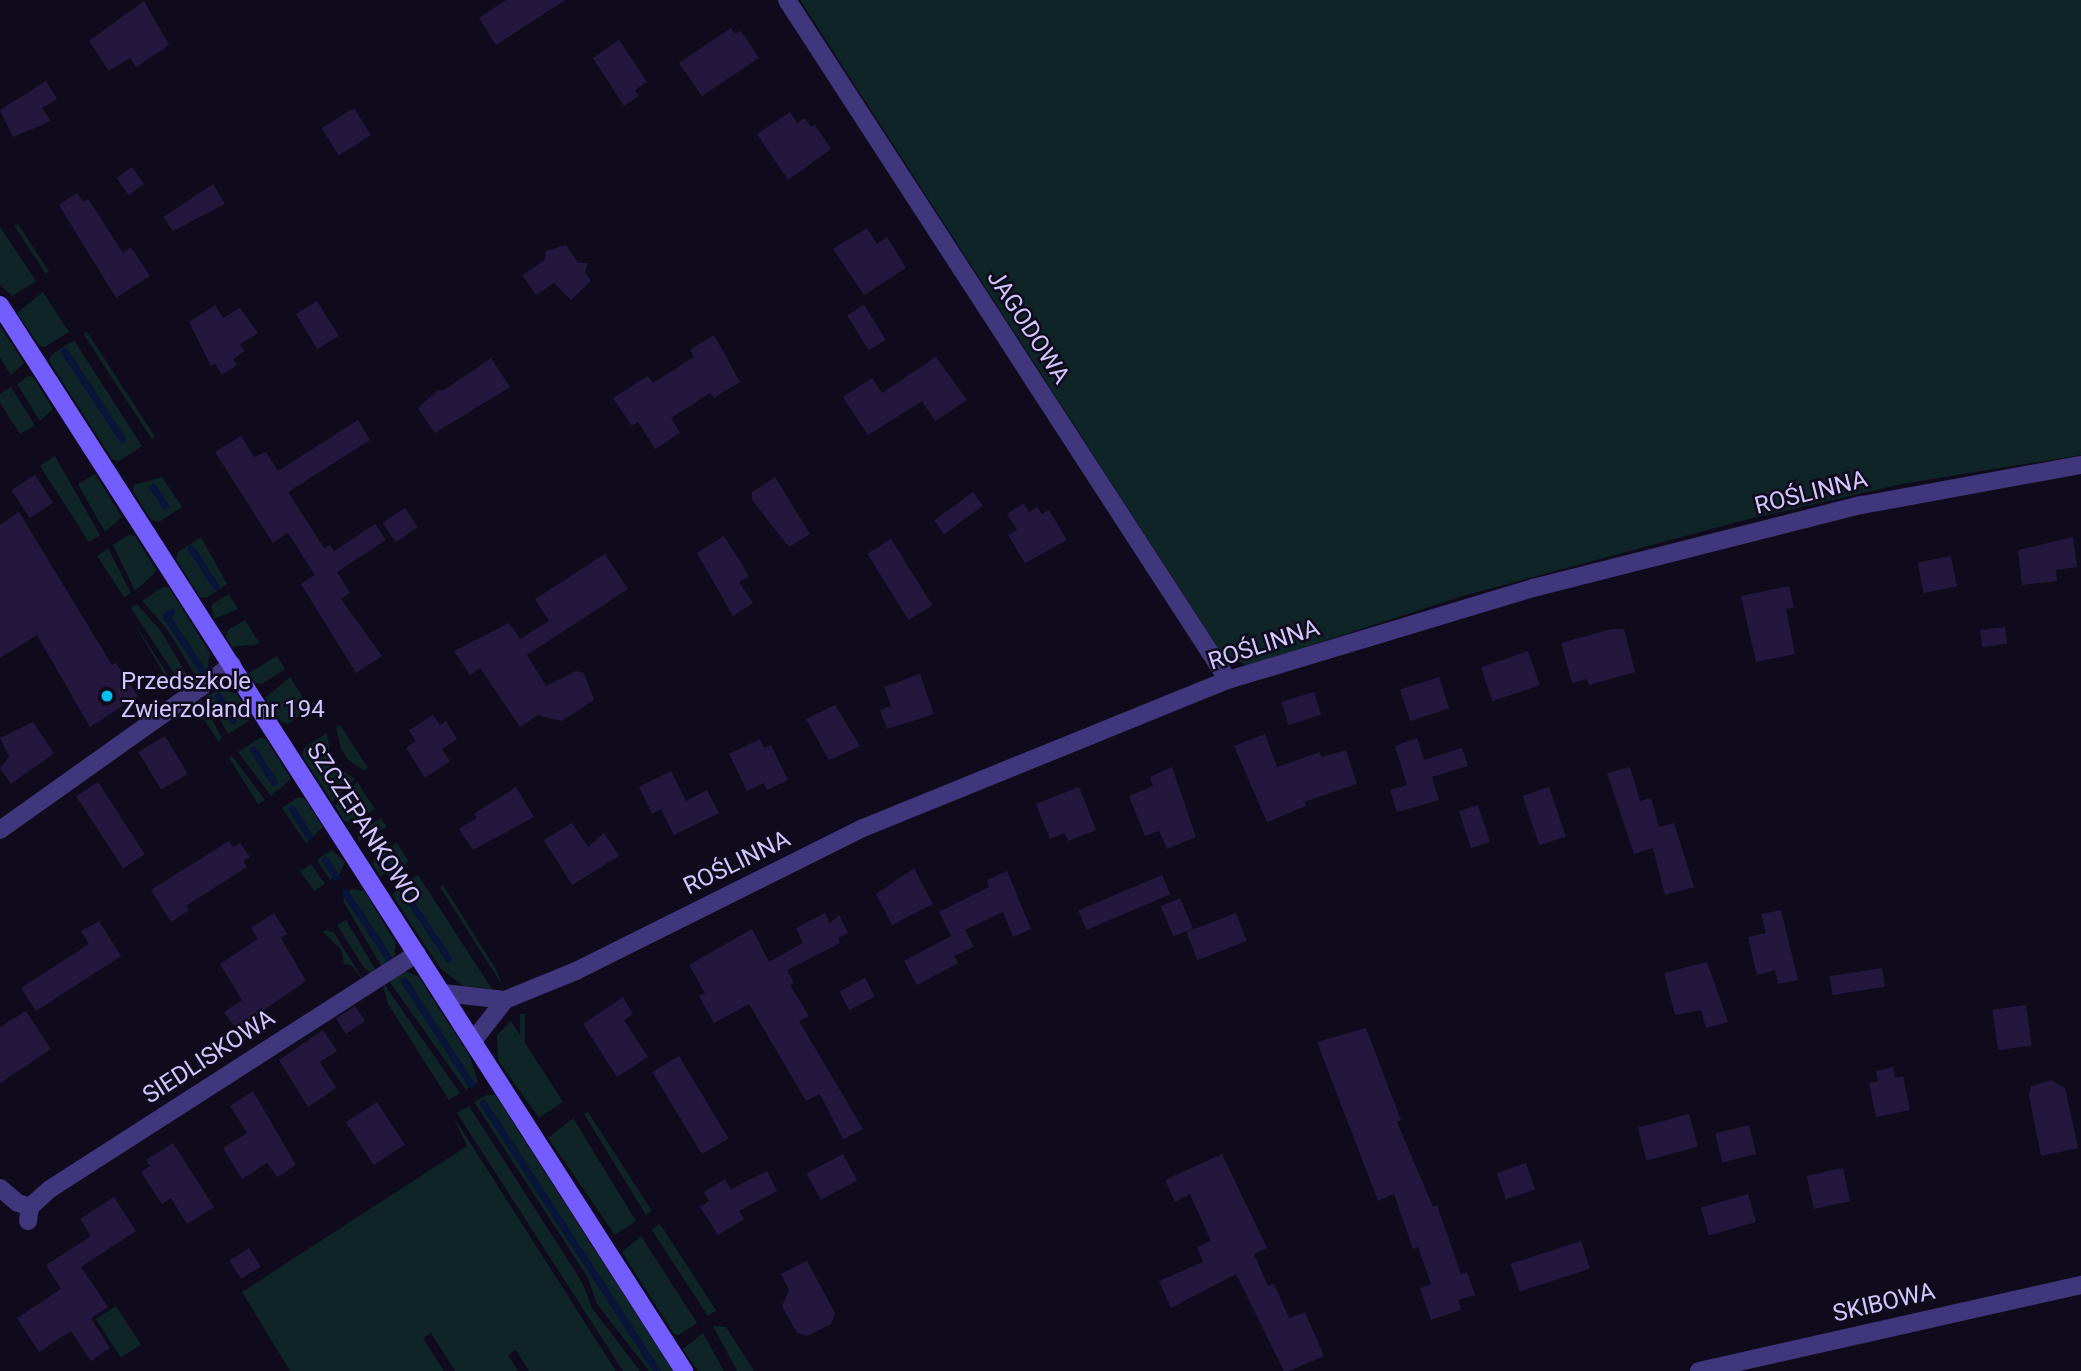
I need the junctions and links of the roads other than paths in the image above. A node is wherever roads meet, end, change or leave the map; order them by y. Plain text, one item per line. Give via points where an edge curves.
1 (787, 0) edge
2 (0, 305) edge
3 (2081, 465) edge
4 (232, 665) junction
5 (1228, 680) junction
6 (0, 830) edge
7 (417, 953) junction
8 (443, 993) junction
9 (505, 1000) junction
10 (473, 1041) junction
11 (0, 1188) edge
12 (2081, 1285) edge
13 (684, 1371) edge
14 (1699, 1371) edge

1 - 5 street, JAGODOWA
2 - 4 street, SZCZEPANKOWO
3 - 5 street, ROŚLINNA via 1850,508 1533,588
4 - 6 street
4 - 7 street, SZCZEPANKOWO
5 - 9 street, ROŚLINNA via 863,828 576,971
7 - 8 street, SZCZEPANKOWO
7 - 11 street, SIEDLISKOWA via 50,1189 29,1214
8 - 9 street, ROŚLINNA
8 - 10 street, SZCZEPANKOWO
9 - 10 street, ROŚLINNA
10 - 13 street, SZCZEPANKOWO
12 - 14 street, SKIBOWA

